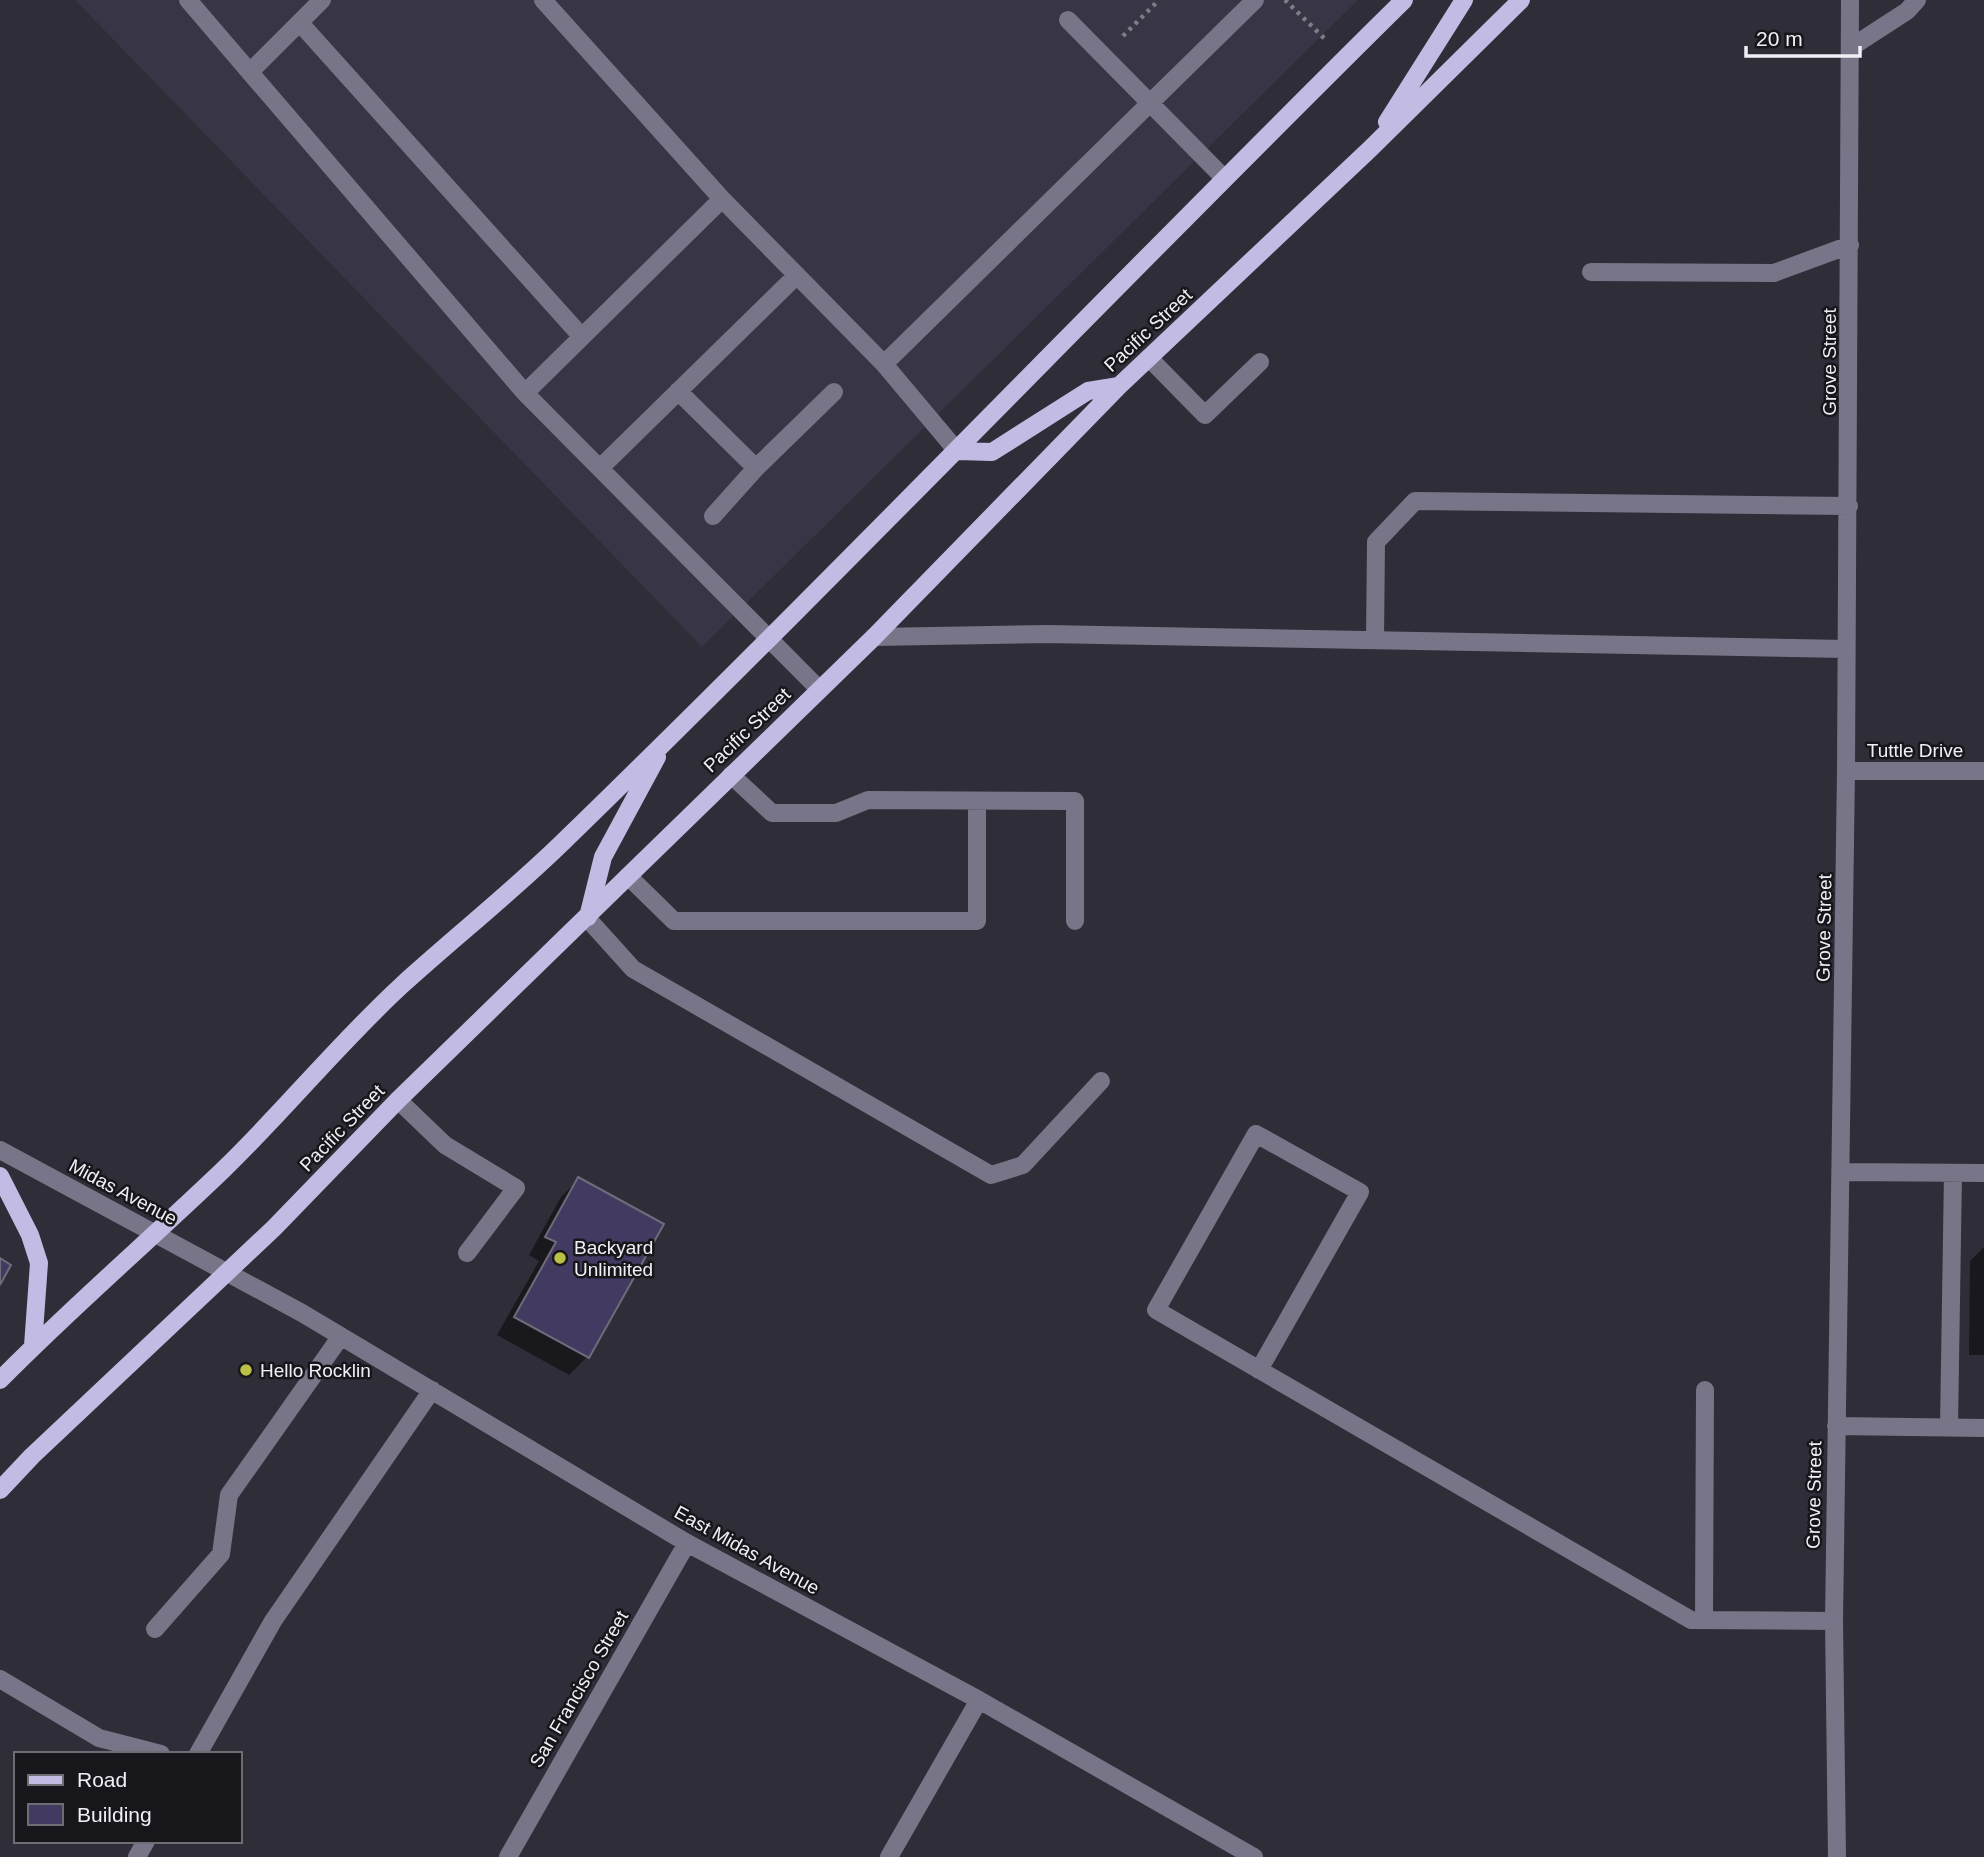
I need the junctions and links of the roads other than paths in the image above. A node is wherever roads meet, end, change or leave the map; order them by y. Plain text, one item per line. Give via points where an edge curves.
1 (188, 0) edge
2 (322, 0) edge
3 (542, 0) edge
4 (1255, 0) edge
5 (1404, 0) edge
6 (1464, 0) edge
7 (1521, 0) edge
8 (1850, 0) edge
9 (1917, 0) edge
10 (1068, 20) dead end
11 (300, 23) junction
12 (1850, 48) junction
13 (250, 72) junction
14 (1151, 102) junction
15 (1370, 149) junction
16 (1224, 178) junction
17 (722, 198) junction
18 (1850, 244) junction
19 (1591, 272) dead end
20 (797, 275) junction
21 (582, 337) junction
22 (1150, 359) junction
23 (1260, 362) dead end
24 (884, 364) junction
25 (1119, 386) junction
26 (678, 391) junction
27 (834, 392) dead end
28 (525, 393) junction
29 (957, 451) junction
30 (600, 468) junction
31 (755, 468) junction
32 (1849, 506) junction
33 (713, 516) dead end
34 (874, 636) junction
35 (770, 638) junction
36 (1375, 640) junction
37 (1846, 649) junction
38 (819, 690) junction
39 (665, 742) junction
40 (1846, 771) junction
41 (1984, 771) edge
42 (731, 775) junction
43 (977, 801) junction
44 (628, 876) junction
45 (587, 918) junction
46 (1075, 921) dead end
47 (1101, 1082) dead end
48 (398, 1100) junction
49 (0, 1150) edge
50 (1842, 1172) junction
51 (1952, 1173) junction
52 (1984, 1173) edge
53 (0, 1176) edge
54 (156, 1233) junction
55 (467, 1253) dead end
56 (225, 1271) junction
57 (341, 1336) junction
58 (33, 1346) junction
59 (1259, 1370) junction
60 (0, 1380) edge
61 (432, 1390) junction
62 (1705, 1390) dead end
63 (1836, 1426) junction
64 (1949, 1427) junction
65 (1984, 1428) edge
66 (0, 1490) edge
67 (687, 1543) junction
68 (1704, 1620) junction
69 (1834, 1621) junction
70 (155, 1629) dead end
71 (0, 1679) edge
72 (979, 1700) junction
73 (153, 1752) edge
74 (199, 1752) edge
75 (508, 1857) edge
76 (889, 1857) edge
77 (1254, 1857) edge
78 (1837, 1857) edge

1 - 13 street
2 - 11 street
3 - 17 street
4 - 14 street
5 - 16 main road
6 - 15 main road
7 - 15 main road, Pacific Street
8 - 12 street, Grove Street
9 - 12 street
10 - 14 street
11 - 13 street
11 - 21 street
12 - 18 street, Grove Street
13 - 28 street
14 - 16 street
14 - 24 street
15 - 22 main road, Pacific Street
16 - 29 main road
17 - 20 street
17 - 21 street
18 - 19 street via 1774,273
18 - 32 street, Grove Street
20 - 24 street
20 - 26 street
21 - 28 street
22 - 23 street via 1205,415
22 - 25 main road, Pacific Street
24 - 29 street
25 - 29 main road via 1088,391 992,452
25 - 34 main road, Pacific Street
26 - 30 street
26 - 31 street
27 - 31 street
28 - 30 street
29 - 35 main road
30 - 35 street
31 - 33 street
32 - 36 street via 1415,501 1376,542
32 - 37 street, Grove Street
34 - 36 street
34 - 38 main road, Pacific Street
35 - 38 street
35 - 39 main road
36 - 37 street
37 - 40 street, Grove Street
38 - 42 main road, Pacific Street
39 - 45 main road via 603,857
39 - 54 main road via 559,846 398,989
40 - 41 street, Tuttle Drive
40 - 50 street, Grove Street
42 - 43 street via 772,813 836,813 868,800
42 - 44 main road, Pacific Street
43 - 44 street via 977,921 674,921
43 - 46 street via 1075,801
44 - 45 main road, Pacific Street
45 - 47 street via 633,969 991,1175 1023,1165
45 - 48 main road, Pacific Street
48 - 55 street via 445,1145 516,1188
48 - 56 main road, Pacific Street via 274,1228
49 - 54 street, Midas Avenue
50 - 51 street
50 - 63 street, Grove Street
51 - 52 street
51 - 64 street
53 - 58 main road via 39,1263
54 - 56 street, Midas Avenue
54 - 58 main road
56 - 57 street, East Midas Avenue
56 - 66 main road, Pacific Street
57 - 61 street, East Midas Avenue
57 - 70 street via 229,1495 221,1554
58 - 60 main road
59 - 59 street via 1157,1310 1256,1134 1360,1192
59 - 68 street via 1691,1620
61 - 67 street, East Midas Avenue
61 - 74 street via 273,1621
62 - 68 street
63 - 64 street
63 - 69 street, Grove Street
64 - 65 street
67 - 72 street, East Midas Avenue
67 - 75 street, San Francisco Street
68 - 69 street
69 - 78 street, Grove Street
71 - 73 street via 99,1738
72 - 76 street
72 - 77 street, East Midas Avenue

